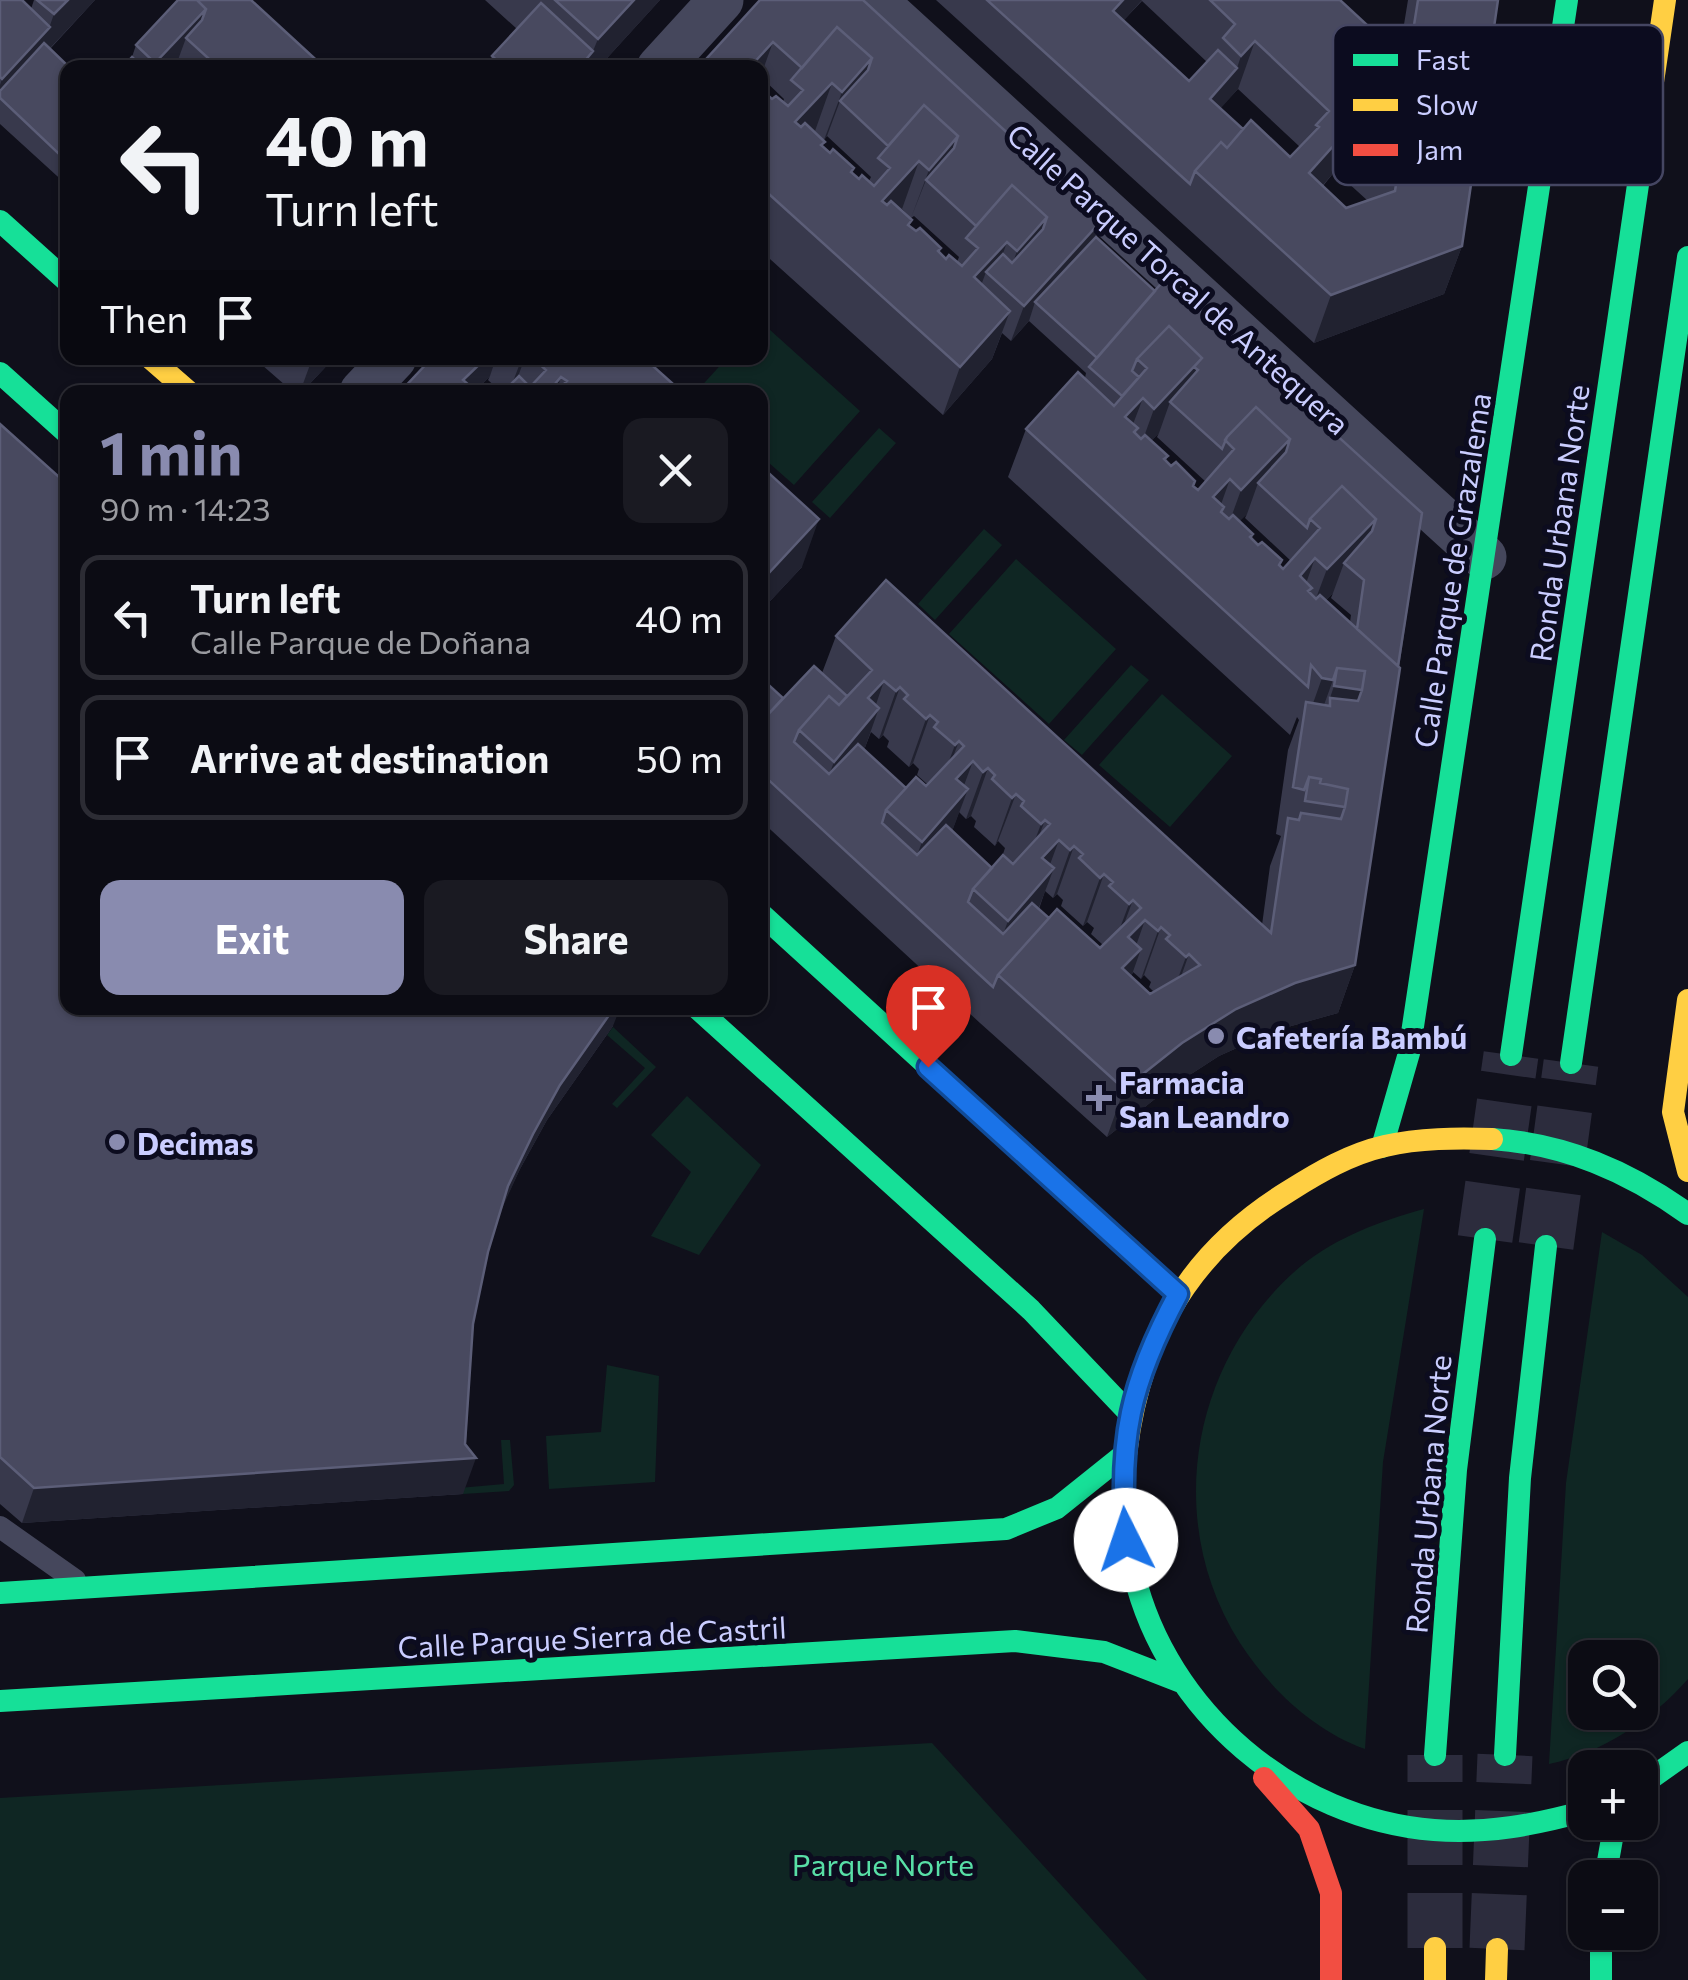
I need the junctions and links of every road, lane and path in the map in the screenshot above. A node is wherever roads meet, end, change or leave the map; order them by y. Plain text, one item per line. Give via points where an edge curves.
1 (721, 0) edge
2 (874, 0) edge
3 (1567, 0) edge
4 (1665, 0) edge
5 (1563, 25) edge
6 (1661, 25) edge
7 (666, 60) edge
8 (1539, 185) edge
9 (1638, 185) edge
10 (0, 221) edge
11 (1688, 257) edge
12 (60, 275) edge
13 (158, 365) edge
14 (387, 365) edge
15 (0, 373) edge
16 (181, 385) edge
17 (369, 385) edge
18 (60, 427) edge
19 (1484, 557) junction
20 (768, 921) edge
21 (1688, 1000) edge
22 (704, 1015) edge
23 (1511, 1055) tunnel mouth
24 (1570, 1063) tunnel mouth
25 (1382, 1147) junction
26 (1688, 1170) edge
27 (1688, 1214) edge
28 (1485, 1239) tunnel mouth
29 (1546, 1246) tunnel mouth
30 (1178, 1294) junction
31 (1130, 1414) junction
32 (1122, 1456) junction
33 (0, 1527) edge
34 (86, 1588) junction
35 (0, 1593) edge
36 (1181, 1682) junction
37 (0, 1700) edge
38 (1215, 1724) junction
39 (1688, 1752) edge
40 (1435, 1755) tunnel mouth
41 (1504, 1755) tunnel mouth
42 (1658, 1773) edge
43 (1568, 1817) edge
44 (1435, 1948) tunnel mouth
45 (1496, 1949) tunnel mouth
46 (1601, 1950) edge
47 (1331, 1980) edge
48 (1435, 1980) edge
49 (1496, 1980) edge
50 (1601, 1980) edge

1 - 7 street
2 - 19 street, Calle Parque Torcal de Antequera
3 - 5 main road, Calle Parque de Grazalema
4 - 6 main road, Ronda Urbana Norte
8 - 19 main road, Calle Parque de Grazalema
9 - 23 main road, Ronda Urbana Norte
10 - 12 main road
11 - 24 main road
13 - 16 main road
14 - 17 street
15 - 18 main road
19 - 25 main road, Calle Parque de Grazalema via 1409,1053
20 - 30 main road
21 - 26 main road via 1672,1112
22 - 31 main road via 1030,1310
25 - 27 main road via 1429,1139 1544,1144 1633,1177
25 - 30 main road via 1332,1164 1248,1216
28 - 40 main road, Ronda Urbana Norte via 1456,1470
29 - 41 main road via 1520,1478
30 - 31 main road via 1154,1340
31 - 32 main road
32 - 34 main road via 1057,1508 1006,1529
32 - 36 main road via 1126,1540 1139,1592
33 - 34 lane
34 - 35 main road
36 - 37 main road, Calle Parque Sierra de Castril via 1104,1652 1015,1641
36 - 38 main road
38 - 43 main road via 1296,1786 1399,1825 1503,1832
38 - 47 main road via 1309,1829 1331,1894
39 - 42 main road
44 - 48 main road
45 - 49 main road
46 - 50 main road

